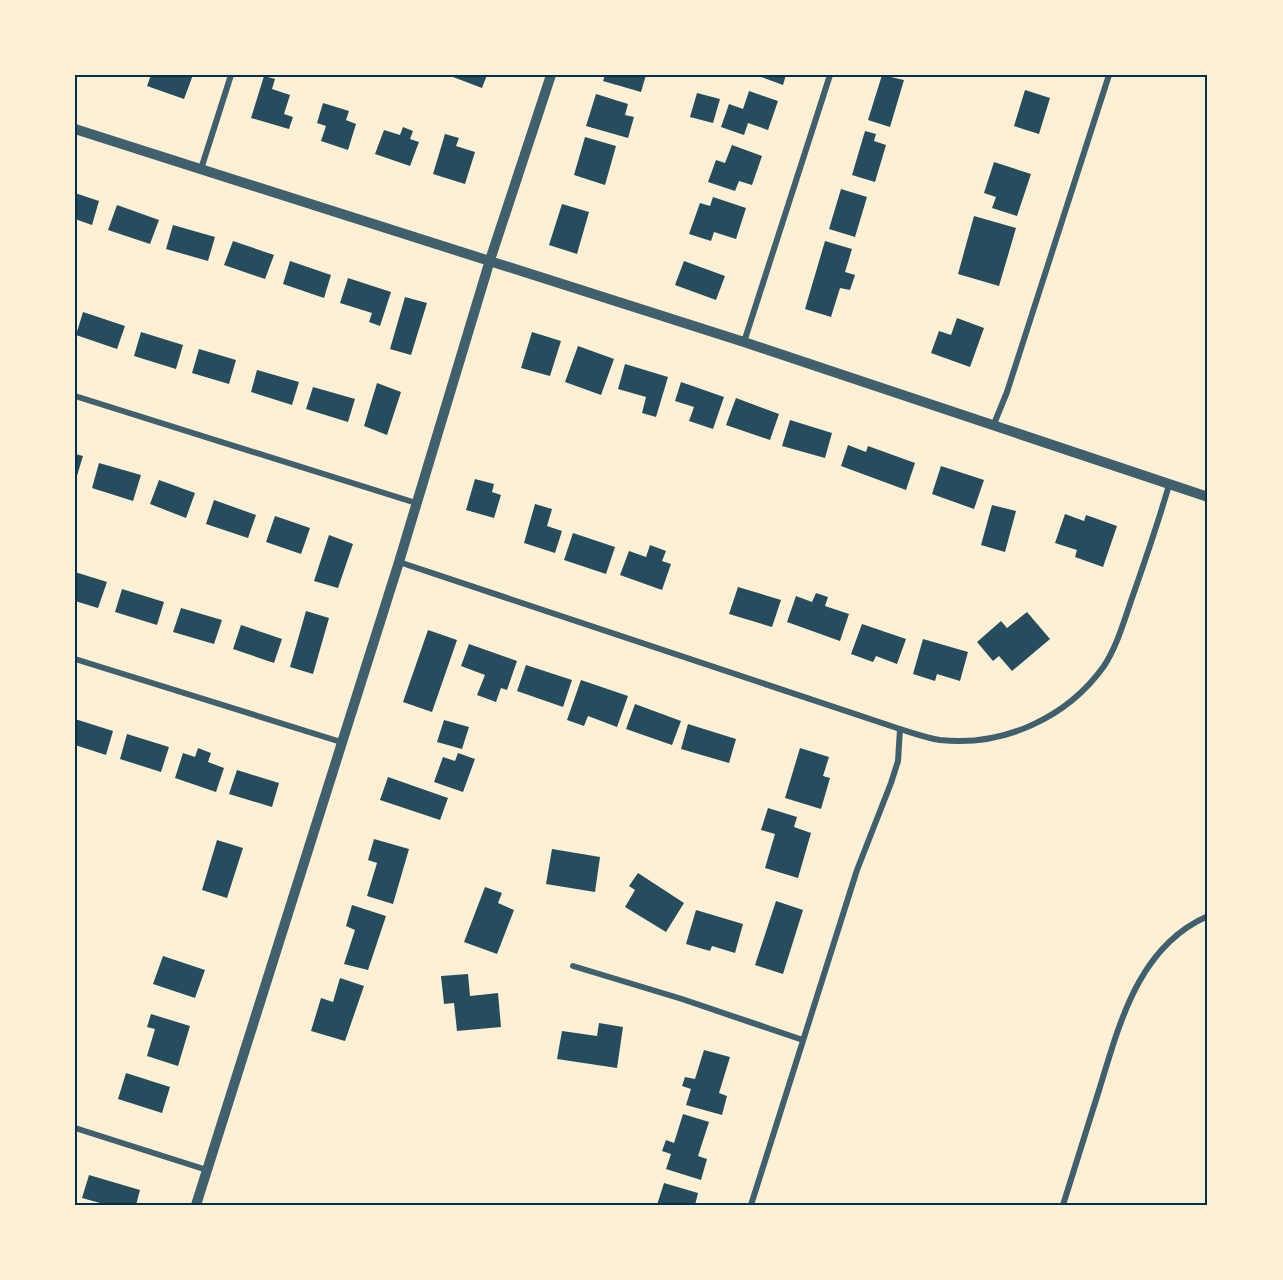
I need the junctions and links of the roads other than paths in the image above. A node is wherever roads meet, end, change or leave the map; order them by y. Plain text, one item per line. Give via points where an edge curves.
1 (231, 75) edge
2 (551, 75) edge
3 (830, 75) edge
4 (1109, 75) edge
5 (75, 129) edge
6 (201, 169) junction
7 (490, 260) junction
8 (744, 342) junction
9 (75, 396) edge
10 (994, 424) junction
11 (1169, 485) junction
12 (1208, 497) edge
13 (416, 503) junction
14 (399, 562) junction
15 (75, 659) edge
16 (900, 729) junction
17 (341, 742) junction
18 (1208, 916) edge
19 (573, 966) dead end
20 (803, 1040) junction
21 (75, 1128) edge
22 (207, 1170) junction
23 (196, 1205) edge
24 (751, 1205) edge
25 (1063, 1205) edge

1 - 6 street
2 - 7 street
3 - 8 street
4 - 10 street
5 - 6 street
6 - 7 street
7 - 8 street
7 - 13 street
8 - 10 street
9 - 13 street
10 - 11 street
11 - 12 street
11 - 16 street via 1116,644 1104,665 1071,702 1029,727 986,739 938,740
13 - 14 street
14 - 16 street
14 - 17 street
15 - 17 street
16 - 20 street via 898,761 857,870
17 - 22 street
18 - 25 street via 1183,930 1163,948 1133,990
19 - 20 street
20 - 24 street
21 - 22 street
22 - 23 street

